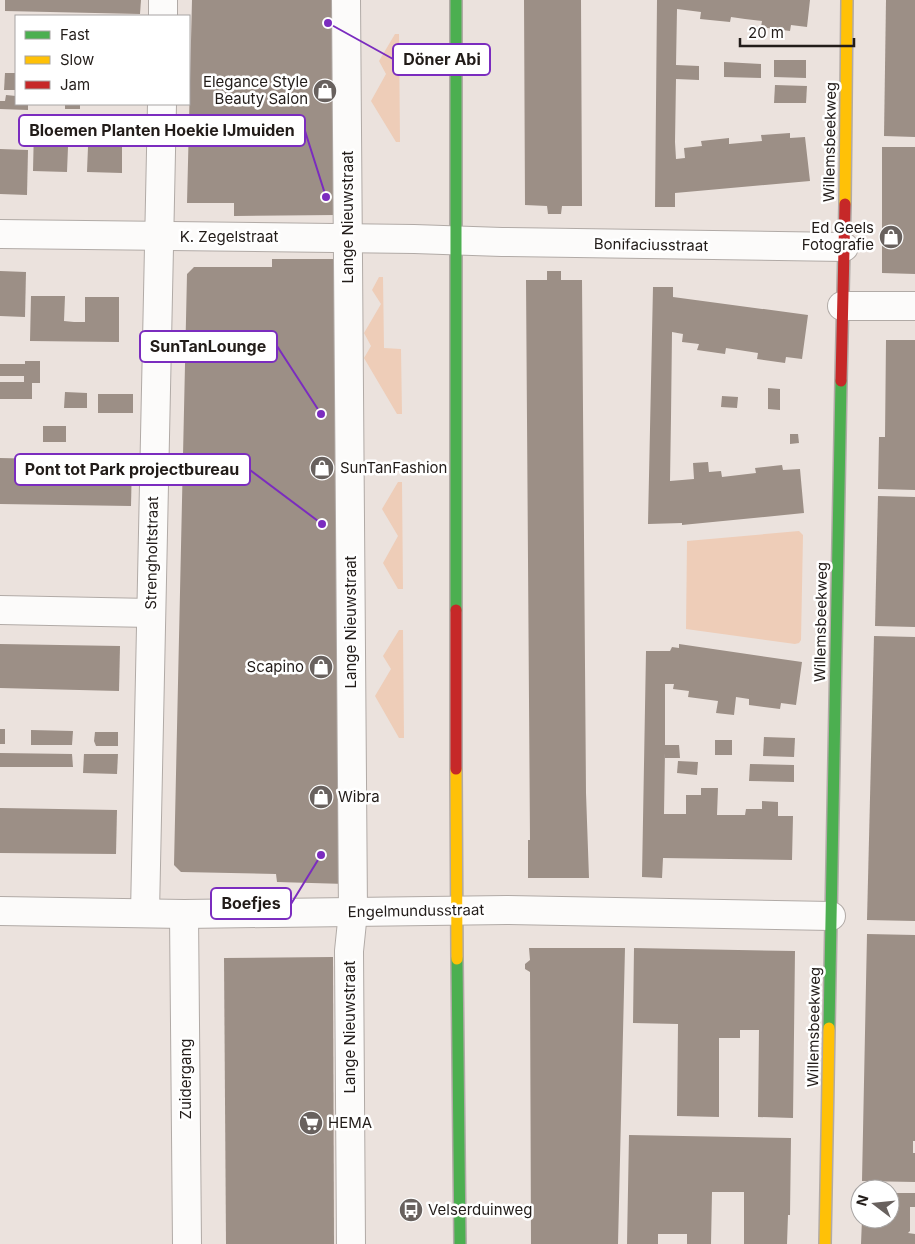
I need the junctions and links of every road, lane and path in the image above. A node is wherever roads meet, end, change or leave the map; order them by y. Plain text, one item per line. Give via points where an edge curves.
1 (164, 0) edge
2 (346, 0) edge
3 (456, 0) edge
4 (847, 0) edge
5 (163, 15) edge
6 (162, 105) edge
7 (0, 234) edge
8 (160, 237) junction
9 (348, 238) junction
10 (458, 240) junction
11 (844, 247) junction
12 (842, 306) junction
13 (915, 306) edge
14 (0, 610) edge
15 (151, 614) junction
16 (456, 910) junction
17 (0, 911) edge
18 (353, 912) junction
19 (145, 913) junction
20 (184, 914) junction
21 (831, 916) junction
22 (187, 1244) edge
23 (351, 1244) edge
24 (460, 1244) edge
25 (825, 1244) edge

1 - 5 street
2 - 9 street, Lange Nieuwstraat
3 - 10 street
4 - 11 street, Willemsbeekweg
6 - 8 street, Strengholtstraat
7 - 8 street, K. Zegelstraat
8 - 9 street, K. Zegelstraat
8 - 15 street, Strengholtstraat
9 - 10 street, K. Zegelstraat
9 - 18 street, Lange Nieuwstraat
10 - 11 street, Bonifaciusstraat
10 - 16 street
11 - 12 street, Willemsbeekweg
12 - 13 street
12 - 21 street, Willemsbeekweg
14 - 15 street
15 - 19 street, Strengholtstraat
16 - 18 street, Engelmundusstraat
16 - 21 street, Engelmundusstraat
16 - 24 street
17 - 19 street, Engelmundusstraat
18 - 20 street, Engelmundusstraat
18 - 23 street, Lange Nieuwstraat via 349,951
19 - 20 street, Engelmundusstraat
20 - 22 street, Zuidergang
21 - 25 street, Willemsbeekweg

